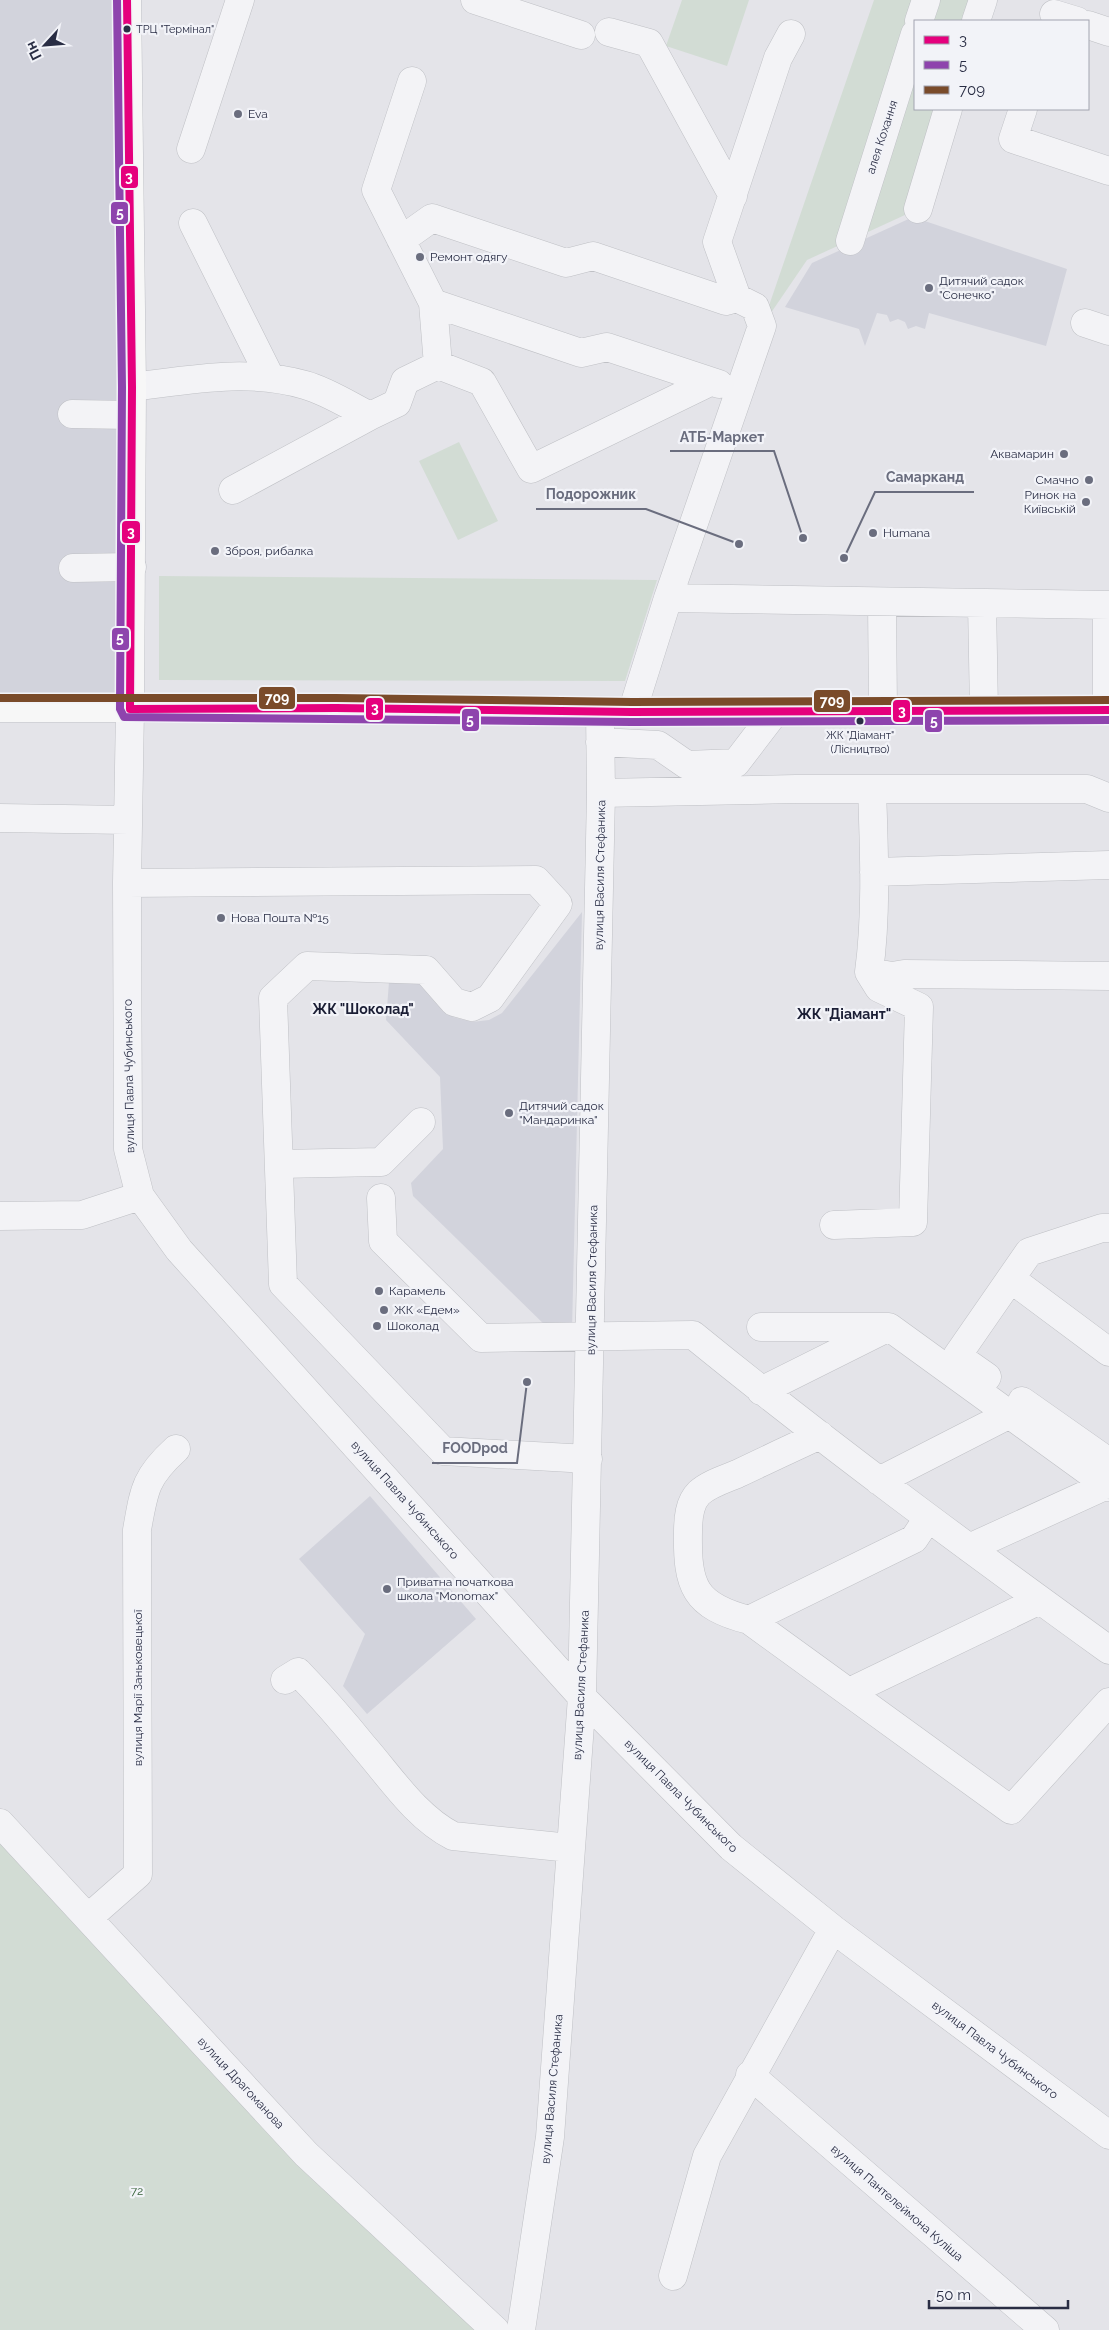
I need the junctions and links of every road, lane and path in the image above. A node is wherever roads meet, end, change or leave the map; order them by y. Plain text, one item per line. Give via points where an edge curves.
1 (127, 0) edge
2 (240, 0) edge
3 (475, 0) edge
4 (926, 0) edge
5 (983, 0) edge
6 (526, 8) edge
7 (919, 20) edge
8 (976, 20) edge
9 (1089, 25) edge
10 (609, 32) dead end
11 (1109, 32) edge
12 (791, 34) dead end
13 (581, 35) dead end
14 (914, 37) edge
15 (412, 81) dead end
16 (948, 110) edge
17 (1023, 110) edge
18 (191, 149) dead end
19 (1109, 171) edge
20 (733, 196) junction
21 (918, 209) dead end
22 (193, 224) dead end
23 (402, 240) junction
24 (850, 241) dead end
25 (737, 298) junction
26 (433, 303) junction
27 (438, 364) junction
28 (270, 378) junction
29 (710, 382) junction
30 (132, 387) junction
31 (740, 390) junction
32 (72, 414) dead end
33 (131, 415) junction
34 (370, 416) junction
35 (233, 490) dead end
36 (132, 567) junction
37 (74, 568) dead end
38 (668, 598) junction
39 (882, 602) junction
40 (982, 603) junction
41 (1108, 605) edge
42 (0, 708) edge
43 (130, 709) junction
44 (984, 710) junction
45 (1108, 710) edge
46 (600, 712) junction
47 (632, 712) junction
48 (775, 712) junction
49 (882, 712) junction
50 (600, 742) junction
51 (872, 789) junction
52 (601, 793) junction
53 (1109, 798) edge
54 (0, 818) edge
55 (128, 820) junction
56 (1109, 865) edge
57 (874, 872) junction
58 (127, 883) junction
59 (869, 972) junction
60 (1109, 976) edge
61 (421, 1122) dead end
62 (279, 1164) junction
63 (140, 1196) junction
64 (381, 1198) dead end
65 (0, 1216) edge
66 (834, 1225) dead end
67 (1109, 1228) edge
68 (1011, 1280) junction
69 (761, 1327) dead end
70 (889, 1327) junction
71 (591, 1337) junction
72 (1109, 1352) edge
73 (761, 1391) junction
74 (1008, 1415) junction
75 (820, 1436) junction
76 (176, 1449) dead end
77 (588, 1459) junction
78 (1107, 1478) edge
79 (880, 1481) junction
80 (928, 1518) junction
81 (969, 1548) junction
82 (1040, 1600) junction
83 (749, 1620) junction
84 (1109, 1650) edge
85 (285, 1680) dead end
86 (848, 1692) junction
87 (582, 1697) junction
88 (1109, 1702) edge
89 (0, 1823) edge
90 (570, 1848) junction
91 (88, 1918) junction
92 (833, 1929) junction
93 (750, 2075) junction
94 (1109, 2135) edge
95 (673, 2276) dead end
96 (496, 2330) edge
97 (521, 2330) edge
98 (1045, 2330) edge

1 - 30 main road
2 - 18 street
3 - 6 street
4 - 7 street
5 - 8 street
6 - 13 street
9 - 11 street
10 - 20 street via 648,43
12 - 20 street via 778,58
14 - 24 street, алея Кохання
15 - 23 street via 376,190
16 - 21 street
17 - 19 street via 1013,139
20 - 25 street via 717,242
22 - 28 street
23 - 25 street via 432,218 566,263 593,256 726,301
23 - 26 street
25 - 31 street via 755,307 762,326
26 - 27 street
26 - 29 street via 582,353 607,347
27 - 29 street via 482,382 530,469
27 - 34 street via 405,381 397,404
28 - 30 street via 237,375
28 - 34 street via 307,385
29 - 31 street
30 - 33 main road
31 - 38 street
32 - 33 street
33 - 36 main road
34 - 35 street
36 - 37 street
36 - 43 main road
38 - 39 street
38 - 47 street
39 - 40 street
39 - 49 street
40 - 41 street
40 - 44 street
41 - 45 street
42 - 43 main road
43 - 46 main road
43 - 55 street, вулиця Павла Чубинського
44 - 45 main road
44 - 49 main road
46 - 47 main road
46 - 50 street, вулиця Василя Стефаника
47 - 48 main road
48 - 49 main road
48 - 50 street via 736,763 687,765 658,745
50 - 52 street, вулиця Василя Стефаника
51 - 52 street
51 - 53 street via 1087,789
51 - 57 street
52 - 71 street, вулиця Василя Стефаника
54 - 55 street
55 - 58 street, вулиця Павла Чубинського
56 - 57 street
57 - 59 street
58 - 62 street via 536,880 558,904 490,998 472,1007 454,1002 426,970 306,966 273,998
58 - 63 street, вулиця Павла Чубинського via 128,1149
59 - 60 street via 892,976
59 - 66 street via 879,988 919,1007 913,1222
61 - 62 street via 381,1162
62 - 77 street via 283,1284 443,1451
63 - 65 street via 82,1215
63 - 87 street, вулиця Павла Чубинського via 186,1257
64 - 71 street via 384,1241 481,1338
67 - 68 street via 1030,1252
68 - 72 street
68 - 78 street via 957,1356
69 - 70 street
70 - 73 street
70 - 74 street
71 - 73 street via 693,1335
71 - 77 street, вулиця Василя Стефаника
73 - 75 street
74 - 78 street
74 - 79 street
75 - 79 street
75 - 83 street via 705,1489 692,1506 688,1523 688,1556 694,1585 712,1607
76 - 91 street, вулиця Марії Заньковецької via 158,1466 144,1489 137,1530 138,1874
77 - 87 street, вулиця Василя Стефаника
78 - 81 street
79 - 80 street
80 - 81 street
80 - 83 street via 914,1539
81 - 82 street
82 - 84 street
82 - 86 street
83 - 86 street
85 - 90 street via 298,1672 435,1827 453,1836
86 - 88 street via 1011,1810
87 - 90 street, вулиця Василя Стефаника
87 - 92 street, вулиця Павла Чубинського via 731,1847
89 - 91 street, вулиця Драгоманова
90 - 97 street, вулиця Василя Стефаника via 550,2137
91 - 96 street, вулиця Драгоманова via 306,2154
92 - 93 street
92 - 94 street, вулиця Павла Чубинського
93 - 95 street via 707,2156
93 - 98 street, вулиця Пантелеймона Куліша

